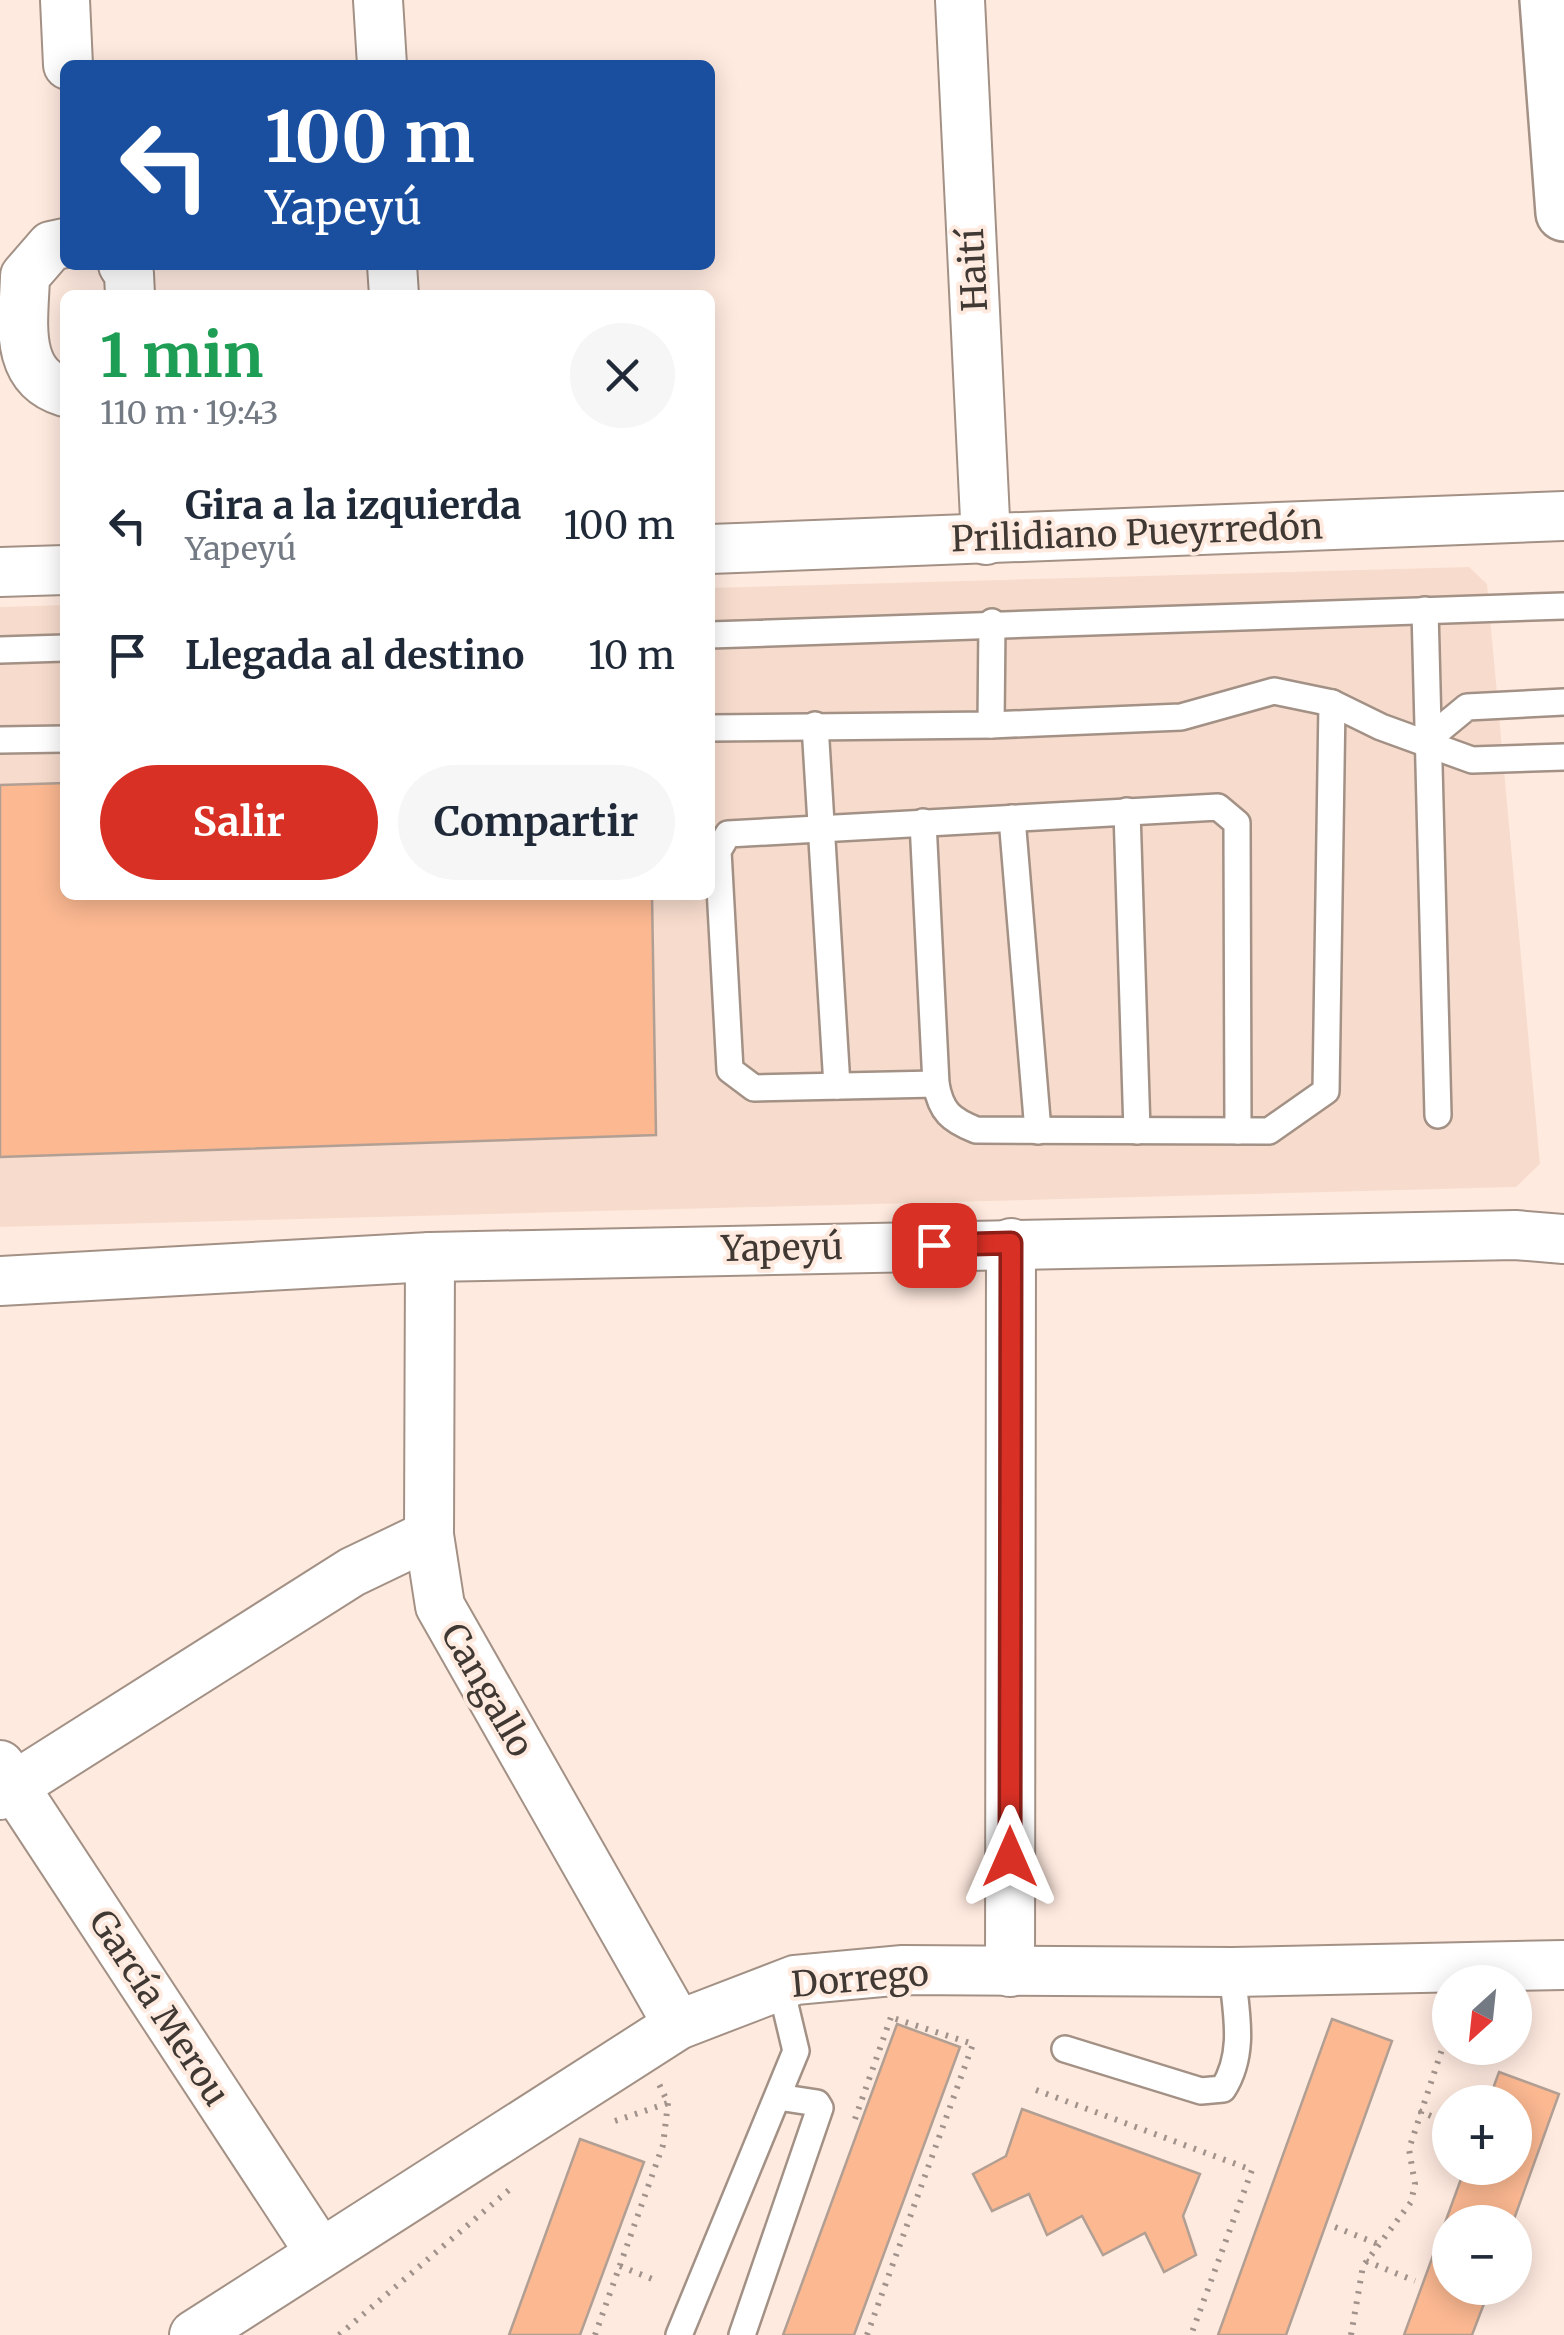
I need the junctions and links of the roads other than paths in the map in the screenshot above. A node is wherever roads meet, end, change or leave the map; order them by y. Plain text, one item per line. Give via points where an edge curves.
1 (65, 0) edge
2 (378, 0) edge
3 (960, 0) edge
4 (1548, 0) edge
5 (68, 60) edge
6 (382, 60) edge
7 (1564, 213) edge
8 (60, 245) edge
9 (60, 391) edge
10 (1564, 516) edge
11 (986, 540) junction
12 (715, 549) edge
13 (60, 570) edge
14 (0, 572) edge
15 (1564, 606) edge
16 (1425, 610) junction
17 (992, 622) junction
18 (715, 635) edge
19 (60, 648) edge
20 (0, 650) edge
21 (1564, 702) edge
22 (1332, 703) junction
23 (816, 724) junction
24 (992, 725) junction
25 (715, 728) edge
26 (60, 738) edge
27 (0, 740) edge
28 (1427, 740) junction
29 (1564, 757) edge
30 (1127, 812) junction
31 (1012, 818) junction
32 (923, 822) junction
33 (822, 827) junction
34 (936, 1084) junction
35 (838, 1086) junction
36 (1438, 1114) dead end
37 (1038, 1130) junction
38 (1137, 1131) junction
39 (1238, 1131) junction
40 (1564, 1239) edge
41 (1011, 1243) junction
42 (430, 1257) junction
43 (0, 1281) edge
44 (429, 1535) junction
45 (5, 1782) edge
46 (1564, 1965) edge
47 (1010, 1972) junction
48 (1232, 1972) junction
49 (780, 1984) junction
50 (660, 2036) junction
51 (1064, 2049) dead end
52 (778, 2097) junction
53 (319, 2251) junction
54 (194, 2335) edge
55 (680, 2335) edge
56 (742, 2335) edge

1 - 5 street
2 - 6 street
3 - 11 street, Haití
4 - 7 main road
8 - 9 street via 43,253 25,276 24,350 29,367
10 - 11 street, Prilidiano Pueyrredón
11 - 12 street, Prilidiano Pueyrredón
13 - 14 street
15 - 16 lane
16 - 17 lane
16 - 28 lane
17 - 18 lane
17 - 24 lane
19 - 20 lane
21 - 28 lane via 1467,707
22 - 24 lane via 1274,691 1180,717
22 - 28 lane via 1381,728
22 - 39 lane via 1326,1091 1269,1132
23 - 24 lane
23 - 25 lane
23 - 33 lane
26 - 27 lane
28 - 29 lane via 1472,760
28 - 36 lane
30 - 31 lane
30 - 38 lane
30 - 39 lane via 1218,807 1237,823
31 - 32 lane
31 - 37 lane
32 - 33 lane
32 - 34 lane
33 - 35 lane
33 - 35 lane via 744,830 728,834 718,850 730,1070 754,1088
34 - 35 lane
34 - 37 lane via 940,1106 954,1121 976,1130
37 - 38 lane
38 - 39 lane
40 - 41 street, Yapeyú
41 - 42 street, Yapeyú
41 - 47 street
42 - 43 street, Yapeyú
42 - 44 street, Cangallo
44 - 45 street via 352,1572
44 - 50 street, Cangallo via 440,1606
45 - 53 street, García Merou
46 - 48 street, Dorrego
47 - 48 street, Dorrego
47 - 49 street, Dorrego via 903,1970
48 - 51 lane via 1239,2034 1235,2071 1223,2089 1201,2091
49 - 50 street, Dorrego
49 - 52 lane via 796,2051
50 - 53 street, Dorrego
52 - 55 lane
52 - 56 lane via 820,2108
53 - 54 street, Dorrego

